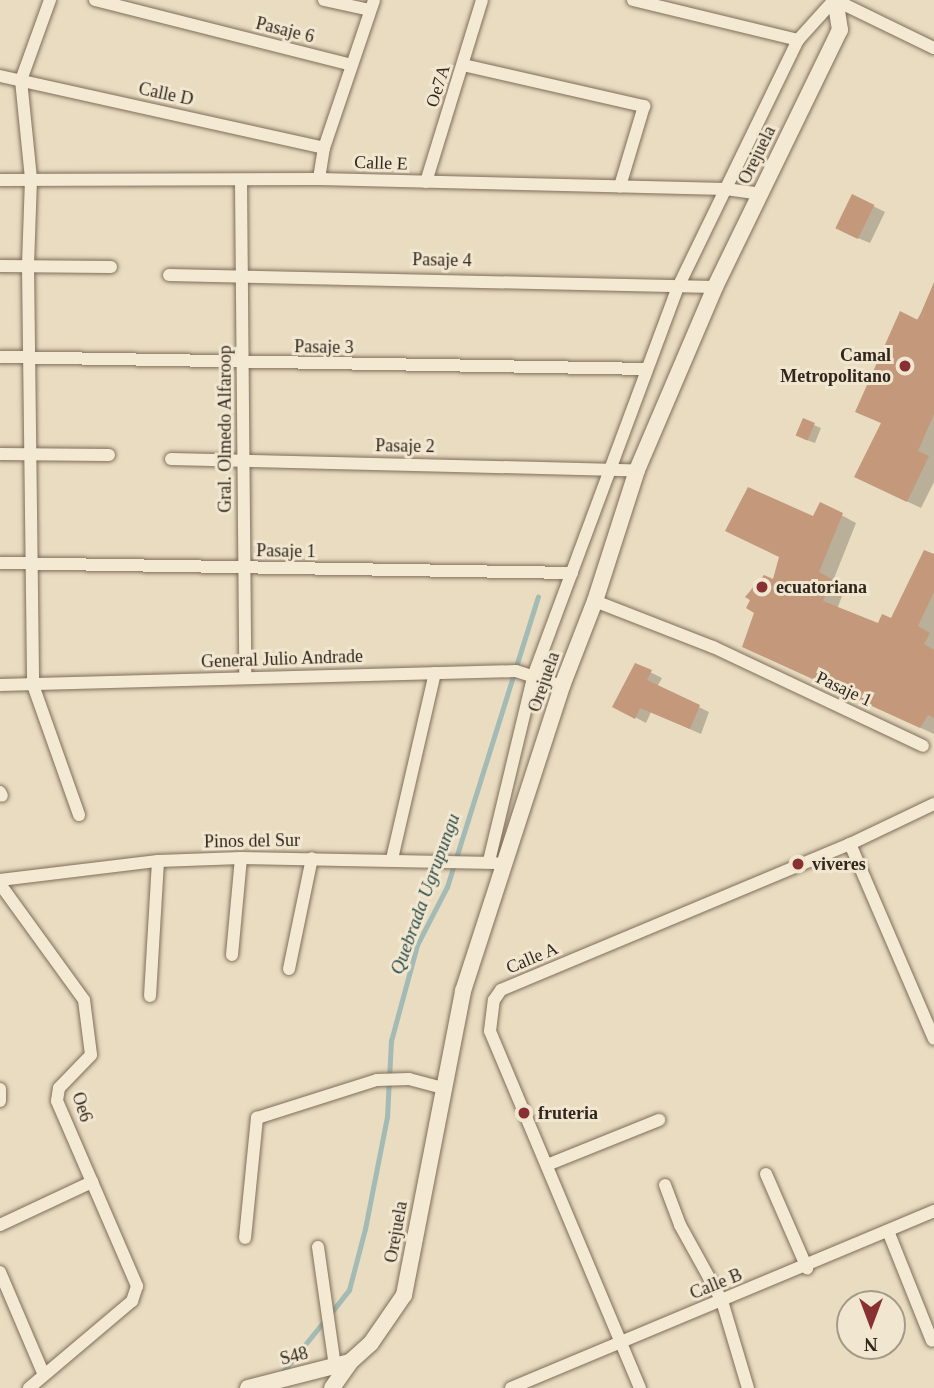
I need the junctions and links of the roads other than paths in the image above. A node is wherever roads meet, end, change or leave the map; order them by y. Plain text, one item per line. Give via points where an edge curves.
1 (50, 0) edge
2 (95, 0) edge
3 (324, 0) edge
4 (482, 0) edge
5 (633, 0) edge
6 (835, 0) edge
7 (372, 5) edge
8 (798, 40) junction
9 (934, 48) edge
10 (352, 65) junction
11 (463, 65) junction
12 (0, 76) edge
13 (21, 80) junction
14 (324, 148) junction
15 (319, 179) junction
16 (0, 180) edge
17 (32, 180) junction
18 (241, 180) junction
19 (426, 182) junction
20 (620, 186) junction
21 (726, 189) junction
22 (760, 194) junction
23 (28, 265) junction
24 (0, 266) edge
25 (111, 267) dead end
26 (242, 273) junction
27 (169, 275) dead end
28 (679, 285) junction
29 (715, 286) junction
30 (0, 357) edge
31 (29, 357) junction
32 (243, 363) junction
33 (647, 369) junction
34 (0, 454) edge
35 (30, 454) junction
36 (109, 455) dead end
37 (171, 459) dead end
38 (242, 460) junction
39 (612, 469) junction
40 (637, 470) junction
41 (0, 563) edge
42 (30, 563) junction
43 (241, 568) junction
44 (572, 573) junction
45 (596, 601) junction
46 (435, 673) junction
47 (534, 674) junction
48 (245, 677) junction
49 (0, 685) edge
50 (33, 685) junction
51 (562, 686) junction
52 (923, 746) dead end
53 (934, 805) edge
54 (79, 815) dead end
55 (850, 844) junction
56 (241, 858) junction
57 (312, 858) junction
58 (392, 859) junction
59 (489, 861) junction
60 (158, 862) junction
61 (506, 866) junction
62 (2, 888) edge
63 (232, 956) dead end
64 (289, 970) dead end
65 (150, 996) dead end
66 (934, 1040) edge
67 (442, 1088) junction
68 (0, 1089) edge
69 (0, 1101) edge
70 (659, 1120) dead end
71 (547, 1165) junction
72 (766, 1174) dead end
73 (93, 1182) junction
74 (665, 1185) dead end
75 (934, 1211) edge
76 (0, 1225) edge
77 (888, 1231) junction
78 (245, 1238) dead end
79 (318, 1247) dead end
80 (807, 1268) junction
81 (0, 1272) edge
82 (722, 1301) junction
83 (932, 1341) dead end
84 (621, 1342) junction
85 (342, 1364) junction
86 (43, 1373) junction
87 (29, 1388) edge
88 (248, 1388) edge
89 (332, 1388) edge
90 (511, 1388) edge
91 (640, 1388) edge
92 (748, 1388) edge

1 - 13 street
2 - 10 street, Pasaje 6
3 - 7 street
4 - 11 street, Oe7A
5 - 8 street
6 - 8 street
6 - 9 street
6 - 22 street, Orejuela via 840,30
7 - 10 street
8 - 21 street
10 - 14 street
11 - 19 street, Oe7A
11 - 20 street via 644,106
12 - 13 street, Calle D
13 - 14 street, Calle D
13 - 17 street
14 - 15 street
15 - 18 street, Calle E
15 - 19 street, Calle E
16 - 17 street, Calle E
17 - 18 street, Calle E
17 - 23 street
18 - 26 street, Gral. Olmedo Alfaroop
19 - 20 street, Calle E
20 - 21 street, Calle E
21 - 22 street, Calle E
21 - 28 street
22 - 29 street, Orejuela
23 - 24 street
23 - 25 street
23 - 31 street
26 - 27 street, Pasaje 4
26 - 28 street, Pasaje 4
26 - 32 street, Gral. Olmedo Alfaroop
28 - 29 street, Pasaje 4
28 - 33 street
29 - 40 street, Orejuela
30 - 31 street, Pasaje 3
31 - 32 street, Pasaje 3
31 - 35 street
32 - 33 street, Pasaje 3
32 - 38 street, Gral. Olmedo Alfaroop
33 - 39 street
34 - 35 street
35 - 36 street
35 - 42 street
37 - 38 street, Pasaje 2
38 - 39 street, Pasaje 2
38 - 43 street, Gral. Olmedo Alfaroop
39 - 40 street, Pasaje 2
39 - 44 street
40 - 45 street, Orejuela
41 - 42 street, Pasaje 1
42 - 43 street, Pasaje 1
42 - 50 street
43 - 44 street, Pasaje 1
43 - 48 street, Gral. Olmedo Alfaroop
44 - 47 street
45 - 51 street, Orejuela
45 - 52 street, Pasaje 1 via 713,647
46 - 47 street, General Julio Andrade
46 - 48 street, General Julio Andrade
46 - 58 street
47 - 51 street, General Julio Andrade
47 - 59 street
48 - 50 street, General Julio Andrade
49 - 50 street, General Julio Andrade
50 - 54 street
51 - 61 street, Orejuela
53 - 55 street, Calle A
55 - 66 street
55 - 71 street, Calle A via 501,990 489,1013 491,1031
56 - 57 street, Pinos del Sur
56 - 60 street, Pinos del Sur
56 - 63 street
57 - 58 street, Pinos del Sur
57 - 64 street
58 - 59 street, Pinos del Sur
59 - 61 street, Pinos del Sur
60 - 62 street, Pinos del Sur
60 - 65 street
61 - 67 street, Orejuela via 463,991
62 - 73 street, Oe6 via 84,1000 91,1055 57,1094
67 - 78 street via 409,1079 377,1080 257,1118
67 - 85 street, Orejuela via 404,1295 371,1343
68 - 69 street
70 - 71 street
71 - 84 street, Calle A
72 - 80 street
73 - 76 street
73 - 86 street, Oe6 via 137,1286 132,1301
74 - 82 street via 680,1225
75 - 77 street, Calle B
77 - 80 street, Calle B
77 - 83 street
79 - 85 street
80 - 82 street, Calle B
81 - 86 street
82 - 84 street, Calle B
82 - 92 street
84 - 90 street, Calle B
84 - 91 street, Calle A
85 - 88 street, S48
85 - 89 street, Orejuela
86 - 87 street

